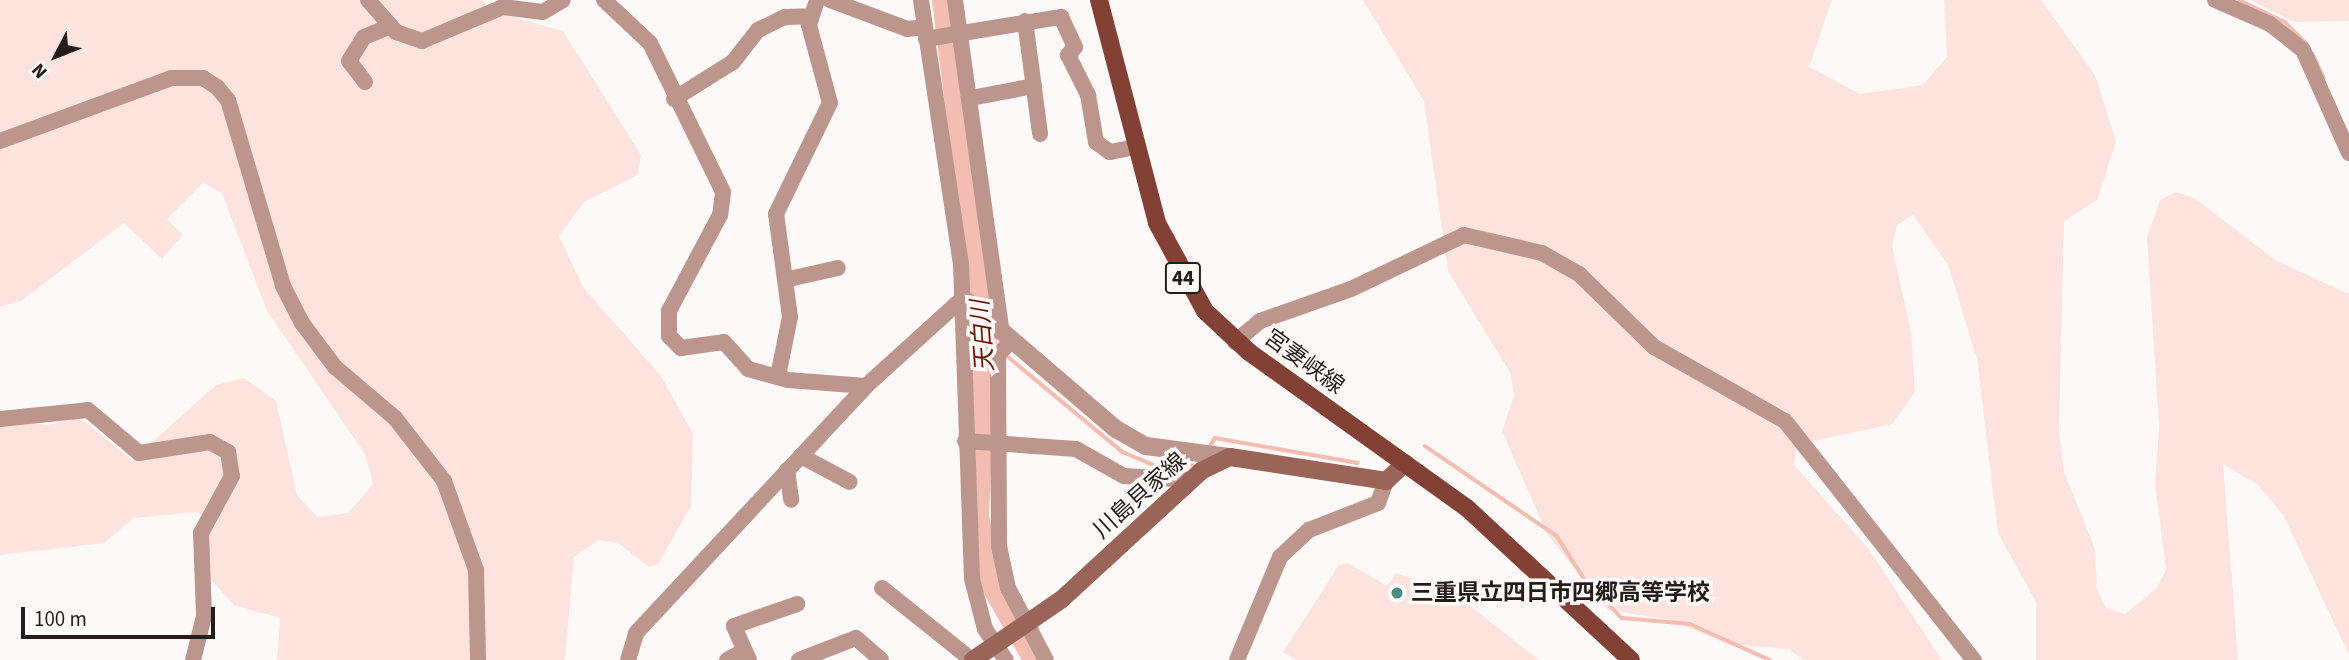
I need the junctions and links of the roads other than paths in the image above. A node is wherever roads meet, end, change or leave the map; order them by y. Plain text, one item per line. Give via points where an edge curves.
1 (368, 0) edge
2 (563, 0) edge
3 (604, 0) edge
4 (817, 0) edge
5 (830, 0) edge
6 (920, 0) edge
7 (955, 0) edge
8 (1099, 0) edge
9 (2215, 0) edge
10 (809, 16) junction
11 (1025, 21) junction
12 (391, 26) junction
13 (960, 33) junction
14 (928, 35) junction
15 (365, 82) dead end
16 (1034, 86) junction
17 (971, 98) junction
18 (674, 99) junction
19 (1040, 134) dead end
20 (0, 141) edge
21 (1135, 147) junction
22 (2349, 153) edge
23 (838, 268) dead end
24 (789, 279) junction
25 (963, 299) junction
26 (1235, 342) junction
27 (1004, 344) junction
28 (778, 376) junction
29 (866, 386) junction
30 (0, 419) edge
31 (967, 441) junction
32 (998, 444) junction
33 (801, 456) junction
34 (1230, 457) junction
35 (1405, 463) junction
36 (787, 470) junction
37 (1192, 480) junction
38 (1386, 481) junction
39 (850, 482) dead end
40 (791, 500) dead end
41 (882, 588) dead end
42 (797, 604) dead end
43 (1029, 623) junction
44 (1000, 653) edge
45 (746, 655) edge
46 (193, 660) edge
47 (478, 660) edge
48 (628, 660) edge
49 (727, 660) edge
50 (799, 660) edge
51 (881, 660) edge
52 (972, 660) edge
53 (1046, 660) edge
54 (1237, 660) edge
55 (1631, 660) edge
56 (1974, 660) edge

1 - 12 street
2 - 12 street via 543,12 502,7 422,41
3 - 18 street via 650,43
4 - 10 street
5 - 14 street
6 - 14 street
7 - 13 street
8 - 21 main road, 宮妻峡線 / 44
9 - 22 street via 2270,24 2303,50
10 - 18 street via 785,17 758,30 733,62
10 - 24 street via 830,103 776,214
11 - 13 street
11 - 16 street
11 - 21 street via 1061,18 1074,47 1068,55 1088,95 1097,142 1110,152
12 - 15 street via 364,37 349,61
13 - 14 street
13 - 17 street
14 - 25 street
16 - 17 street
16 - 19 street
17 - 27 street
18 - 28 street via 724,198 669,311 668,336 681,348 724,342 742,365
20 - 47 street via 171,78 203,78 217,87 228,100 284,286 302,323 335,367 395,418 444,481 476,570
21 - 26 main road, 宮妻峡線 / 44 via 1157,223 1183,278
23 - 24 street
24 - 28 street via 790,317
25 - 27 street
25 - 29 street
25 - 31 street
26 - 35 main road, 宮妻峡線 / 44
26 - 56 street via 1260,321 1351,289 1464,235 1542,253 1578,274 1654,347 1785,421
27 - 32 street
27 - 34 street via 1116,429 1146,446
28 - 29 street
29 - 33 street
30 - 46 street via 88,410 139,453 210,442 228,452 232,476 201,533 205,603
31 - 32 street
31 - 44 street via 972,579
32 - 37 street via 1076,449 1124,476
32 - 43 street via 999,546 1007,588
33 - 36 street
33 - 39 street
34 - 37 main road, 川島貝家線
34 - 38 main road
35 - 38 main road
35 - 55 main road, 宮妻峡線 / 44 via 1468,509
36 - 40 street
36 - 48 street via 636,632
37 - 43 main road, 川島貝家線
38 - 54 street via 1378,503 1309,530 1280,557
41 - 52 street
42 - 45 street via 734,626
43 - 44 main road, 川島貝家線
43 - 53 street
44 - 52 main road, 川島貝家線
45 - 49 street
50 - 51 street via 856,638

